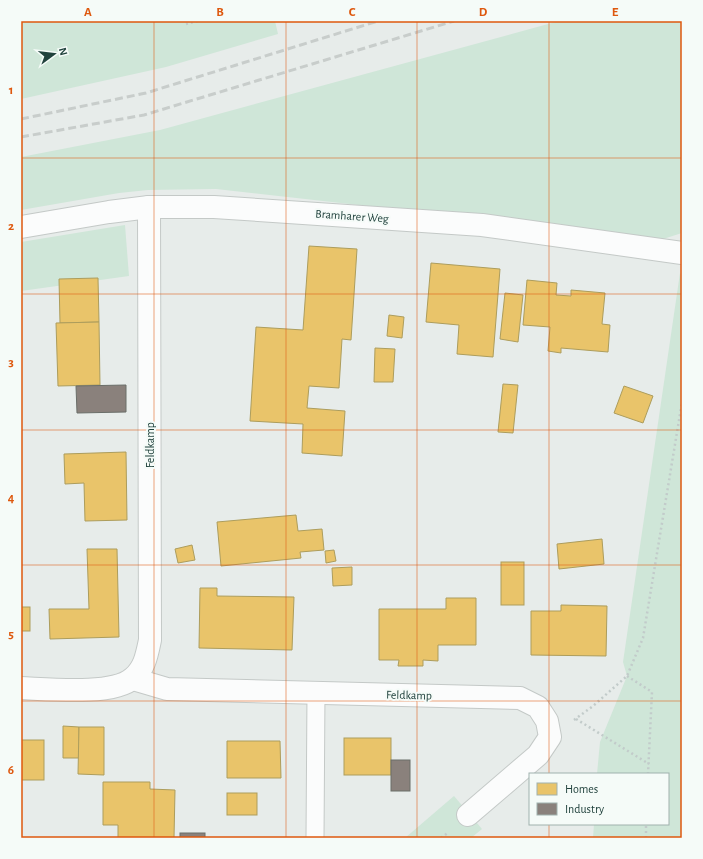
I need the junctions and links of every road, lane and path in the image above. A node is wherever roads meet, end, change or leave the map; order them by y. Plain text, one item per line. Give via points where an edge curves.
1 (198, 21) edge
2 (186, 24) dead end
3 (149, 207) junction
4 (21, 226) edge
5 (682, 253) edge
6 (682, 402) edge
7 (627, 676) junction
8 (133, 679) junction
9 (21, 688) edge
10 (316, 693) junction
11 (576, 719) junction
12 (550, 737) junction
13 (649, 764) junction
14 (648, 773) edge
15 (468, 815) dead end
16 (646, 825) edge
17 (315, 838) edge
18 (646, 838) edge

1 - 2 path
3 - 4 street, Bramharer Weg
3 - 5 street, Bramharer Weg via 214,207 482,225
3 - 8 street, Feldkamp via 150,640 145,662
6 - 7 path via 643,638
7 - 11 path
7 - 13 path via 652,692
8 - 9 street via 118,686 99,690
8 - 10 street, Feldkamp via 167,689
10 - 12 street, Feldkamp via 520,698 538,707 547,721
10 - 17 lane
11 - 12 path
11 - 13 path
12 - 15 street via 538,756
13 - 14 path
16 - 18 path

